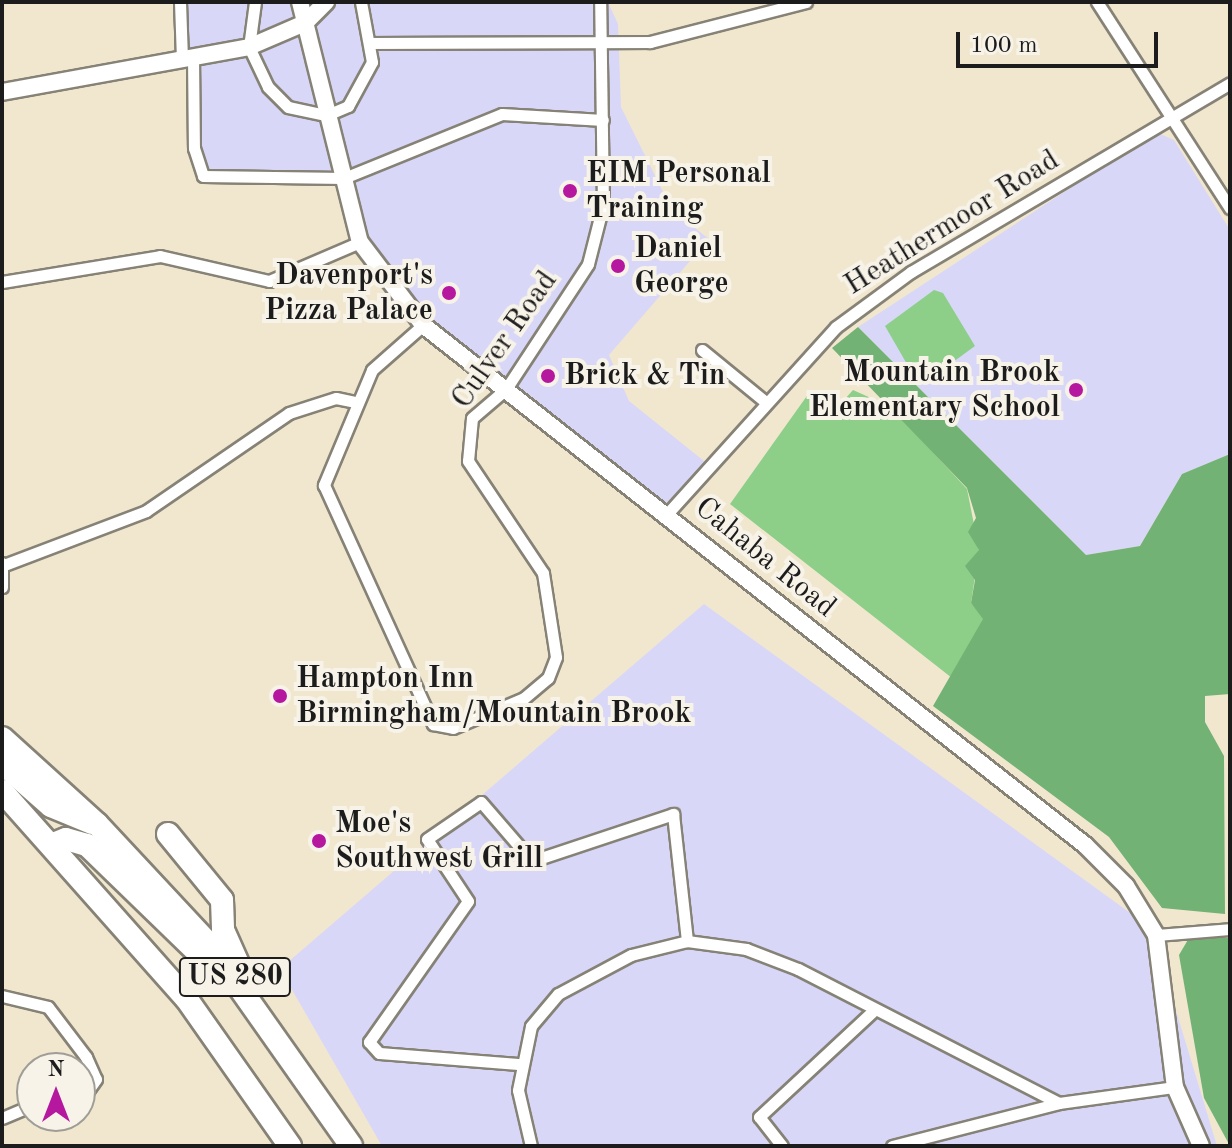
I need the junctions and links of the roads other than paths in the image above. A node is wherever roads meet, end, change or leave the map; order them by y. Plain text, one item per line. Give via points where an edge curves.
1 (180, 2) edge
2 (255, 2) edge
3 (300, 2) edge
4 (326, 2) edge
5 (361, 2) edge
6 (600, 2) edge
7 (806, 2) edge
8 (1097, 2) edge
9 (305, 23) junction
10 (604, 39) junction
11 (373, 43) junction
12 (249, 47) junction
13 (187, 58) junction
14 (1230, 83) edge
15 (2, 92) edge
16 (327, 115) junction
17 (1167, 118) junction
18 (603, 120) junction
19 (344, 178) junction
20 (1230, 208) edge
21 (360, 242) junction
22 (2, 282) edge
23 (423, 325) junction
24 (702, 350) dead end
25 (506, 389) junction
26 (763, 400) junction
27 (355, 402) junction
28 (667, 514) junction
29 (3, 564) edge
30 (2, 587) edge
31 (2, 738) edge
32 (2, 763) edge
33 (2, 791) edge
34 (97, 824) junction
35 (168, 834) dead end
36 (51, 845) junction
37 (1230, 929) edge
38 (1156, 935) junction
39 (687, 941) junction
40 (2, 996) edge
41 (254, 1002) junction
42 (874, 1010) junction
43 (82, 1052) edge
44 (518, 1064) junction
45 (1175, 1087) junction
46 (1059, 1103) junction
47 (290, 1146) edge
48 (351, 1146) edge
49 (531, 1146) edge
50 (782, 1146) edge
51 (892, 1146) edge
52 (1201, 1146) edge

1 - 13 street
2 - 12 street
3 - 9 street, Cahaba Road
4 - 9 street
5 - 11 street
6 - 10 street, Culver Road
7 - 10 street via 676,39
8 - 17 street
9 - 12 street
9 - 16 street, Cahaba Road
10 - 11 street
10 - 18 street, Culver Road
11 - 16 street via 365,85
12 - 13 street
12 - 16 street via 288,107
13 - 15 street
13 - 19 street via 197,166 215,176
14 - 17 street, Heathermoor Road
16 - 19 street, Cahaba Road
17 - 20 street
17 - 26 street, Heathermoor Road via 911,272 836,327
18 - 19 street via 502,114
18 - 25 street, Culver Road via 603,205 588,264
19 - 21 street, Cahaba Road
21 - 22 street via 269,281 160,256
21 - 23 street, Cahaba Road
23 - 25 street, Cahaba Road
23 - 27 street via 372,370
24 - 26 street
25 - 27 street, Culver Road via 472,418 468,461 543,573 556,657 548,678 524,698 453,728 433,724 324,485
25 - 28 street, Cahaba Road
26 - 28 street, Heathermoor Road
27 - 29 street via 336,398 289,413 146,511
28 - 38 street, Cahaba Road via 1085,845 1126,886
29 - 30 street
31 - 34 highway, US 280
32 - 34 highway via 51,806
33 - 36 highway, US 280
34 - 41 highway, US 280
35 - 41 highway via 222,900 223,930
36 - 41 highway via 66,839 87,845
36 - 47 highway, US 280 via 186,998
37 - 38 street
38 - 45 street, Cahaba Road
39 - 42 street via 746,949
39 - 44 street via 631,955 558,994 531,1026
39 - 44 street via 673,814 532,861 481,802 427,839 468,901 369,1042 379,1053
40 - 43 street via 48,1007
41 - 48 highway, US 280
42 - 46 street
42 - 50 street via 759,1117
44 - 49 street
45 - 46 street
45 - 52 street, Cahaba Road
46 - 51 street

